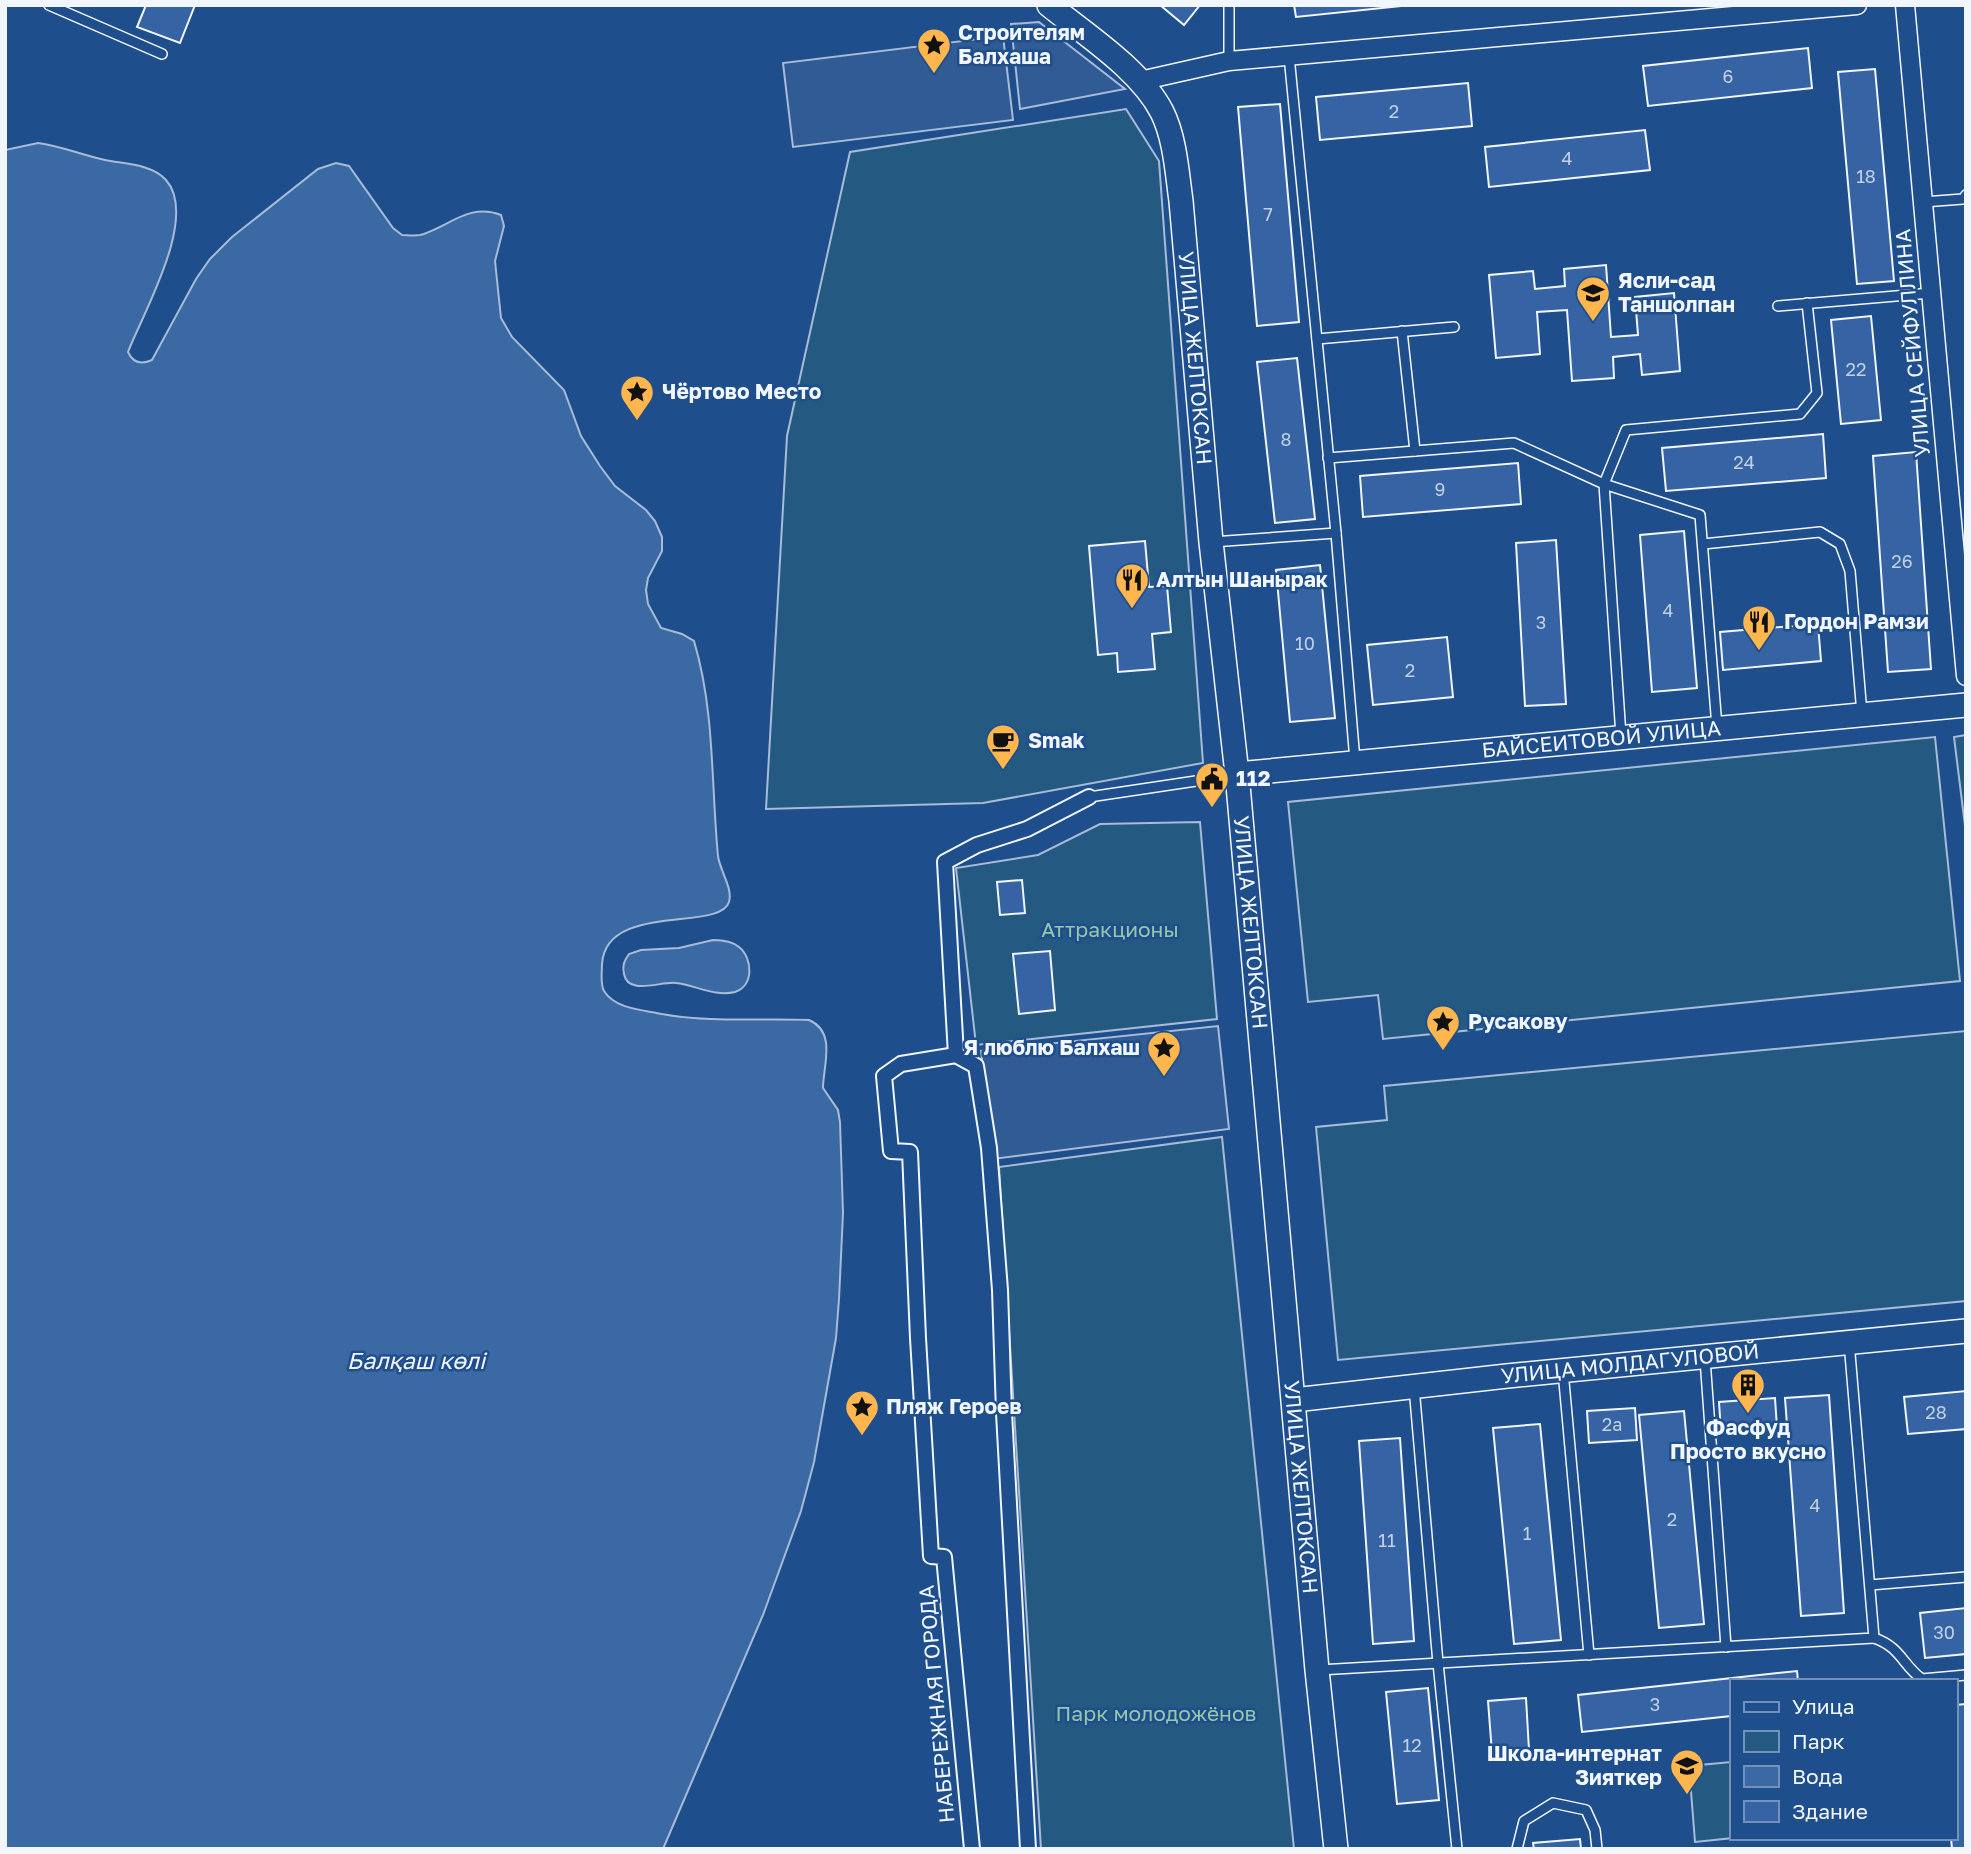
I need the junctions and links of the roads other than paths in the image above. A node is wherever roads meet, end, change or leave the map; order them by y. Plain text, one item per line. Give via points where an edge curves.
1 (49, 5) edge
2 (1049, 5) edge
3 (1229, 5) edge
4 (1857, 5) edge
5 (1905, 5) edge
6 (162, 54) dead end
7 (1289, 55) junction
8 (1228, 61) junction
9 (1140, 82) junction
10 (1966, 195) edge
11 (1923, 202) junction
12 (1931, 293) junction
13 (1807, 303) junction
14 (1778, 306) dead end
15 (1454, 327) dead end
16 (1402, 331) junction
17 (1317, 339) junction
18 (1415, 451) junction
19 (1328, 458) junction
20 (1604, 484) junction
21 (1336, 533) junction
22 (1211, 542) junction
23 (1703, 544) junction
24 (1966, 676) edge
25 (1966, 705) edge
26 (1862, 714) junction
27 (1717, 728) junction
28 (1621, 737) junction
29 (1355, 763) junction
30 (1237, 775) junction
31 (1089, 797) joint
32 (956, 1055) junction
33 (1966, 1331) edge
34 (1849, 1342) junction
35 (1704, 1356) junction
36 (1563, 1370) junction
37 (1414, 1386) junction
38 (1294, 1400) junction
39 (1966, 1577) edge
40 (1870, 1585) junction
41 (1874, 1638) junction
42 (1726, 1647) junction
43 (1589, 1655) junction
44 (1438, 1663) junction
45 (1317, 1670) junction
46 (1966, 1675) edge
47 (972, 1849) edge
48 (1028, 1849) edge
49 (1336, 1849) edge
50 (1457, 1849) edge
51 (1517, 1849) edge
52 (1597, 1849) edge

1 - 6 lane
2 - 9 street, УЛИЦА ЖЕЛТОКСАН
3 - 8 lane
4 - 7 street
5 - 11 street, УЛИЦА СЕЙФУЛЛИНА
7 - 8 street
7 - 17 lane
8 - 9 street
9 - 22 street, УЛИЦА ЖЕЛТОКСАН via 1162,112 1177,175
10 - 11 lane
11 - 12 street, УЛИЦА СЕЙФУЛЛИНА
12 - 13 lane
12 - 24 street, УЛИЦА СЕЙФУЛЛИНА
13 - 14 lane
13 - 20 lane via 1816,393 1800,414 1626,430
15 - 16 lane
16 - 17 lane
16 - 18 lane
17 - 19 lane
18 - 19 lane
18 - 20 lane via 1514,443
19 - 21 lane
20 - 23 lane via 1700,516
20 - 28 lane
21 - 22 lane
21 - 29 lane
22 - 30 street, УЛИЦА ЖЕЛТОКСАН
23 - 26 lane via 1820,532 1840,544 1850,571
23 - 27 lane
25 - 26 street, БАЙСЕИТОВОЙ УЛИЦА
26 - 27 street, БАЙСЕИТОВОЙ УЛИЦА
27 - 28 street, БАЙСЕИТОВОЙ УЛИЦА
28 - 29 street, БАЙСЕИТОВОЙ УЛИЦА
29 - 30 street, БАЙСЕИТОВОЙ УЛИЦА
30 - 31 lane
30 - 38 street, УЛИЦА ЖЕЛТОКСАН
31 - 32 street via 1027,829 977,845 945,862
32 - 47 street, НАБЕРЕЖНАЯ ГОРОДА via 901,1063 884,1076 891,1151 910,1152 931,1556 944,1557
32 - 48 street via 976,1066 989,1147
33 - 34 street, УЛИЦА МОЛДАГУЛОВОЙ
34 - 35 street, УЛИЦА МОЛДАГУЛОВОЙ
34 - 40 lane
35 - 36 street, УЛИЦА МОЛДАГУЛОВОЙ
35 - 42 lane
36 - 37 street, УЛИЦА МОЛДАГУЛОВОЙ
36 - 43 lane
37 - 38 street, УЛИЦА МОЛДАГУЛОВОЙ
37 - 44 lane
38 - 45 street, УЛИЦА ЖЕЛТОКСАН
39 - 40 lane
40 - 41 lane
41 - 42 lane
41 - 46 lane via 1905,1658 1922,1679
42 - 43 lane
43 - 44 lane
44 - 45 lane
44 - 50 lane
45 - 49 street, УЛИЦА ЖЕЛТОКСАН
51 - 52 lane via 1524,1821 1553,1803 1586,1811

